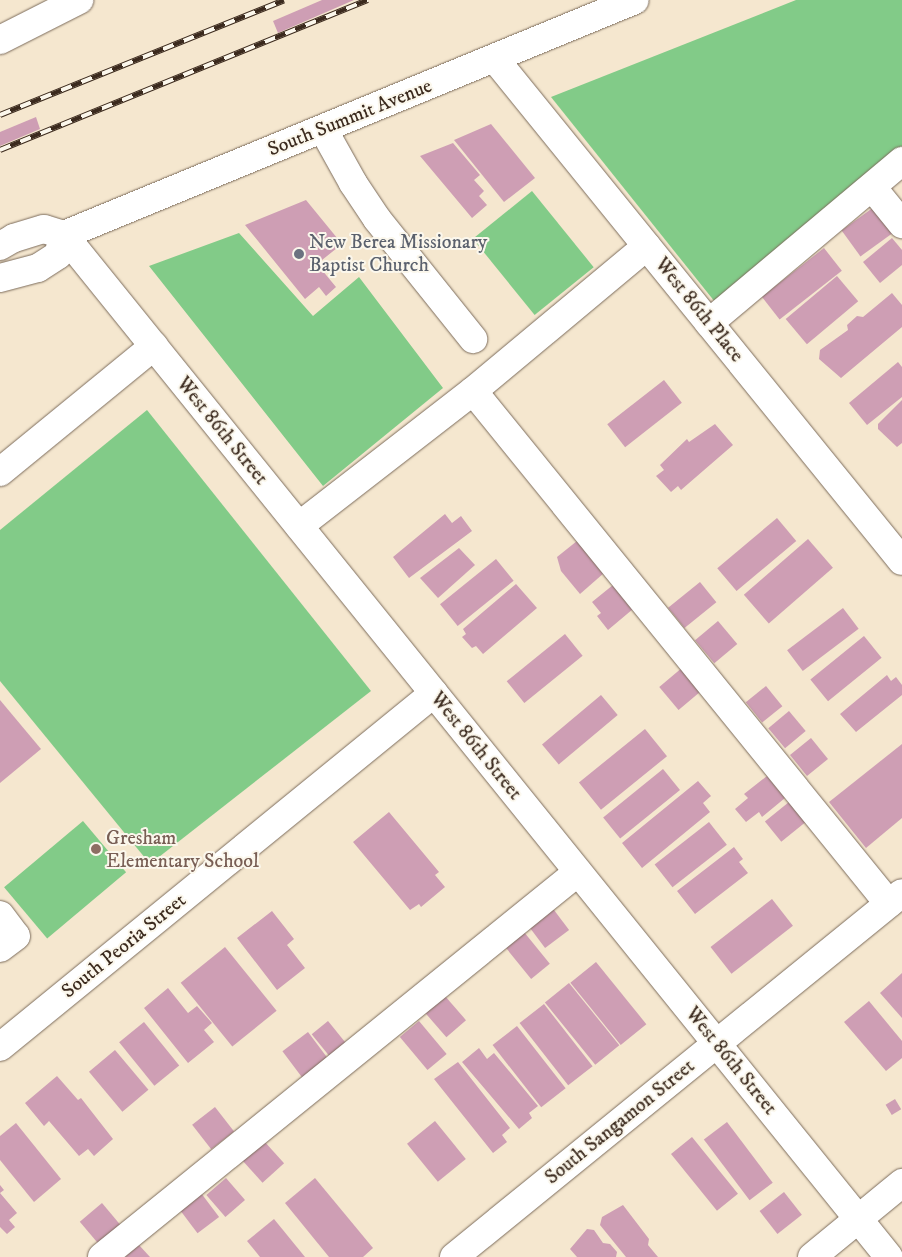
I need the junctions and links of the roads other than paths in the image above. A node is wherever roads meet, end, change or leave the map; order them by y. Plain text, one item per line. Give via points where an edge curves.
1 (79, 0) edge
2 (635, 0) edge
3 (0, 40) edge
4 (495, 59) junction
5 (323, 129) junction
6 (902, 162) edge
7 (872, 187) junction
8 (902, 224) edge
9 (64, 235) junction
10 (0, 246) edge
11 (647, 246) junction
12 (0, 278) edge
13 (709, 323) junction
14 (473, 338) dead end
15 (154, 346) junction
16 (473, 391) junction
17 (1, 468) edge
18 (299, 526) junction
19 (902, 561) edge
20 (434, 694) junction
21 (578, 872) junction
22 (895, 898) edge
23 (0, 914) edge
24 (0, 948) edge
25 (716, 1044) junction
26 (0, 1047) edge
27 (902, 1183) edge
28 (858, 1219) junction
29 (102, 1257) edge
30 (454, 1257) edge
31 (812, 1257) edge
32 (889, 1257) edge

1 - 3 street
2 - 4 street, South Summit Avenue
4 - 5 street, South Summit Avenue
4 - 11 street, West 86th Place
5 - 9 street, South Summit Avenue
5 - 14 street via 377,219
6 - 7 street
7 - 8 street
7 - 13 street
9 - 10 street via 44,229
9 - 12 street via 58,255 38,268
9 - 15 street, West 86th Street
11 - 13 street, West 86th Place
11 - 16 street
13 - 19 street, West 86th Place
15 - 17 street
15 - 18 street, West 86th Street
16 - 18 street
16 - 22 street
18 - 20 street, West 86th Street
20 - 21 street, West 86th Street
20 - 26 street, South Peoria Street
21 - 25 street, West 86th Street
21 - 29 street
22 - 25 street, South Sangamon Street
23 - 24 street via 16,936
25 - 28 street, West 86th Street
25 - 30 street, South Sangamon Street
27 - 28 street
28 - 31 street
28 - 32 street, West 86th Street

